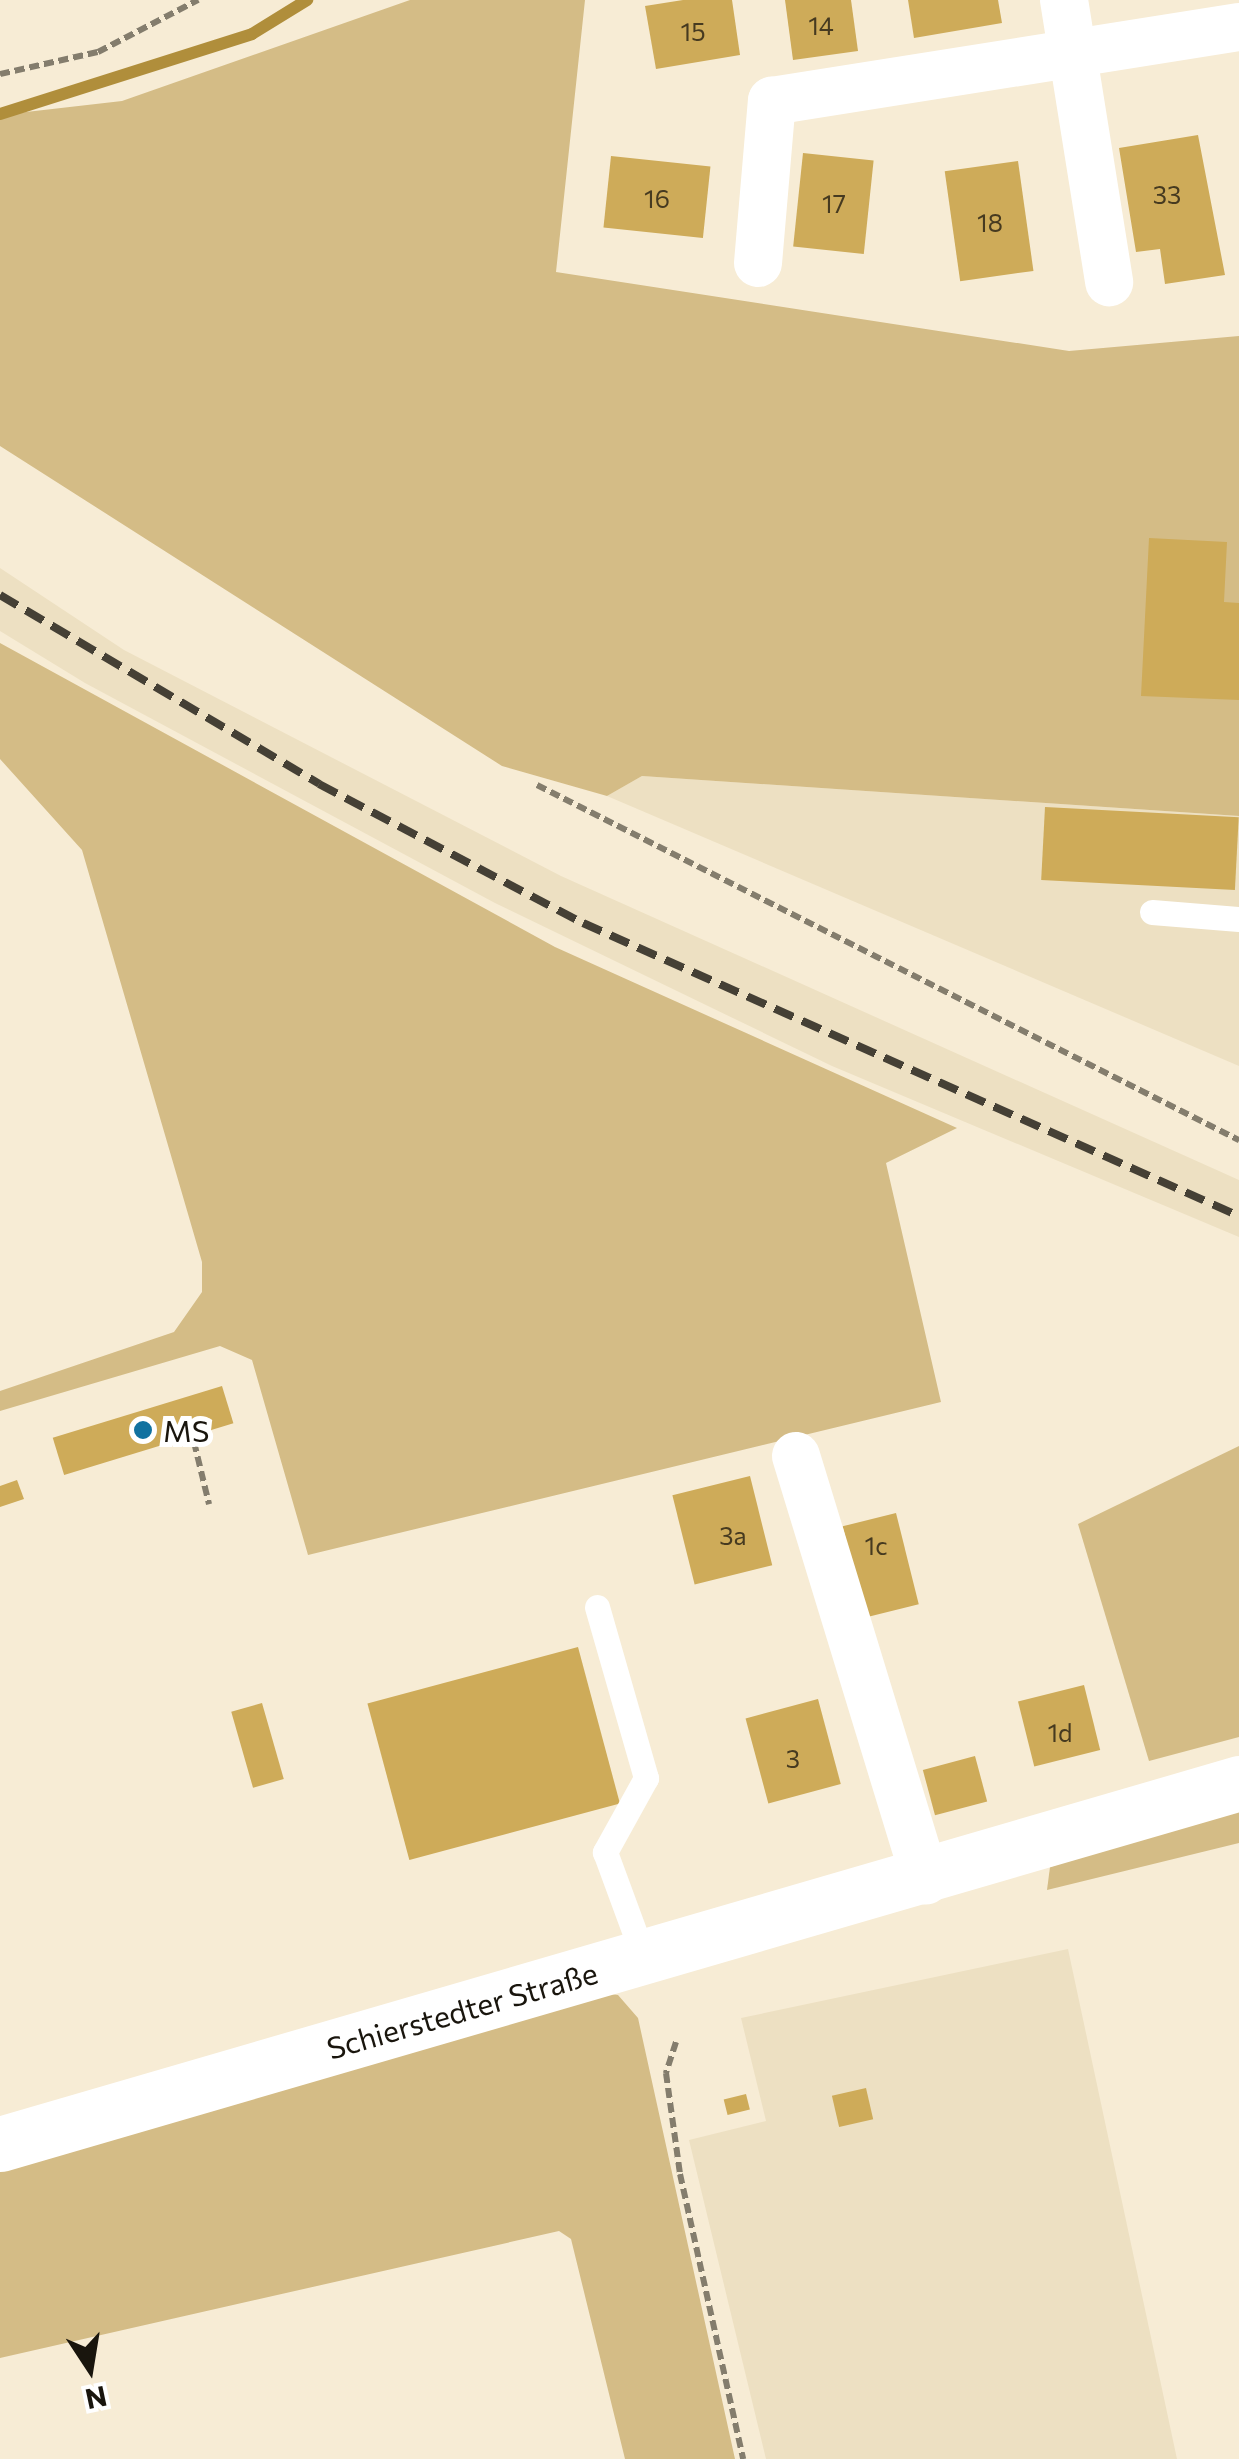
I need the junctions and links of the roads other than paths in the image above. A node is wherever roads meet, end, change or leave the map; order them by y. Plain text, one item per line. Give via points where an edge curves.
1 (1064, 0) edge
2 (1239, 27) edge
3 (1073, 52) junction
4 (758, 263) dead end
5 (1109, 282) dead end
6 (1152, 912) dead end
7 (1239, 919) edge
8 (796, 1456) dead end
9 (597, 1607) dead end
10 (1239, 1783) edge
11 (926, 1880) junction
12 (644, 1958) junction
13 (0, 2144) edge

1 - 3 street
2 - 3 street
3 - 4 street via 772,101
3 - 5 street
6 - 7 lane
8 - 11 street
9 - 12 lane via 646,1778 605,1852
10 - 11 street, Schierstedter Straße
11 - 12 street, Schierstedter Straße
12 - 13 street, Schierstedter Straße

